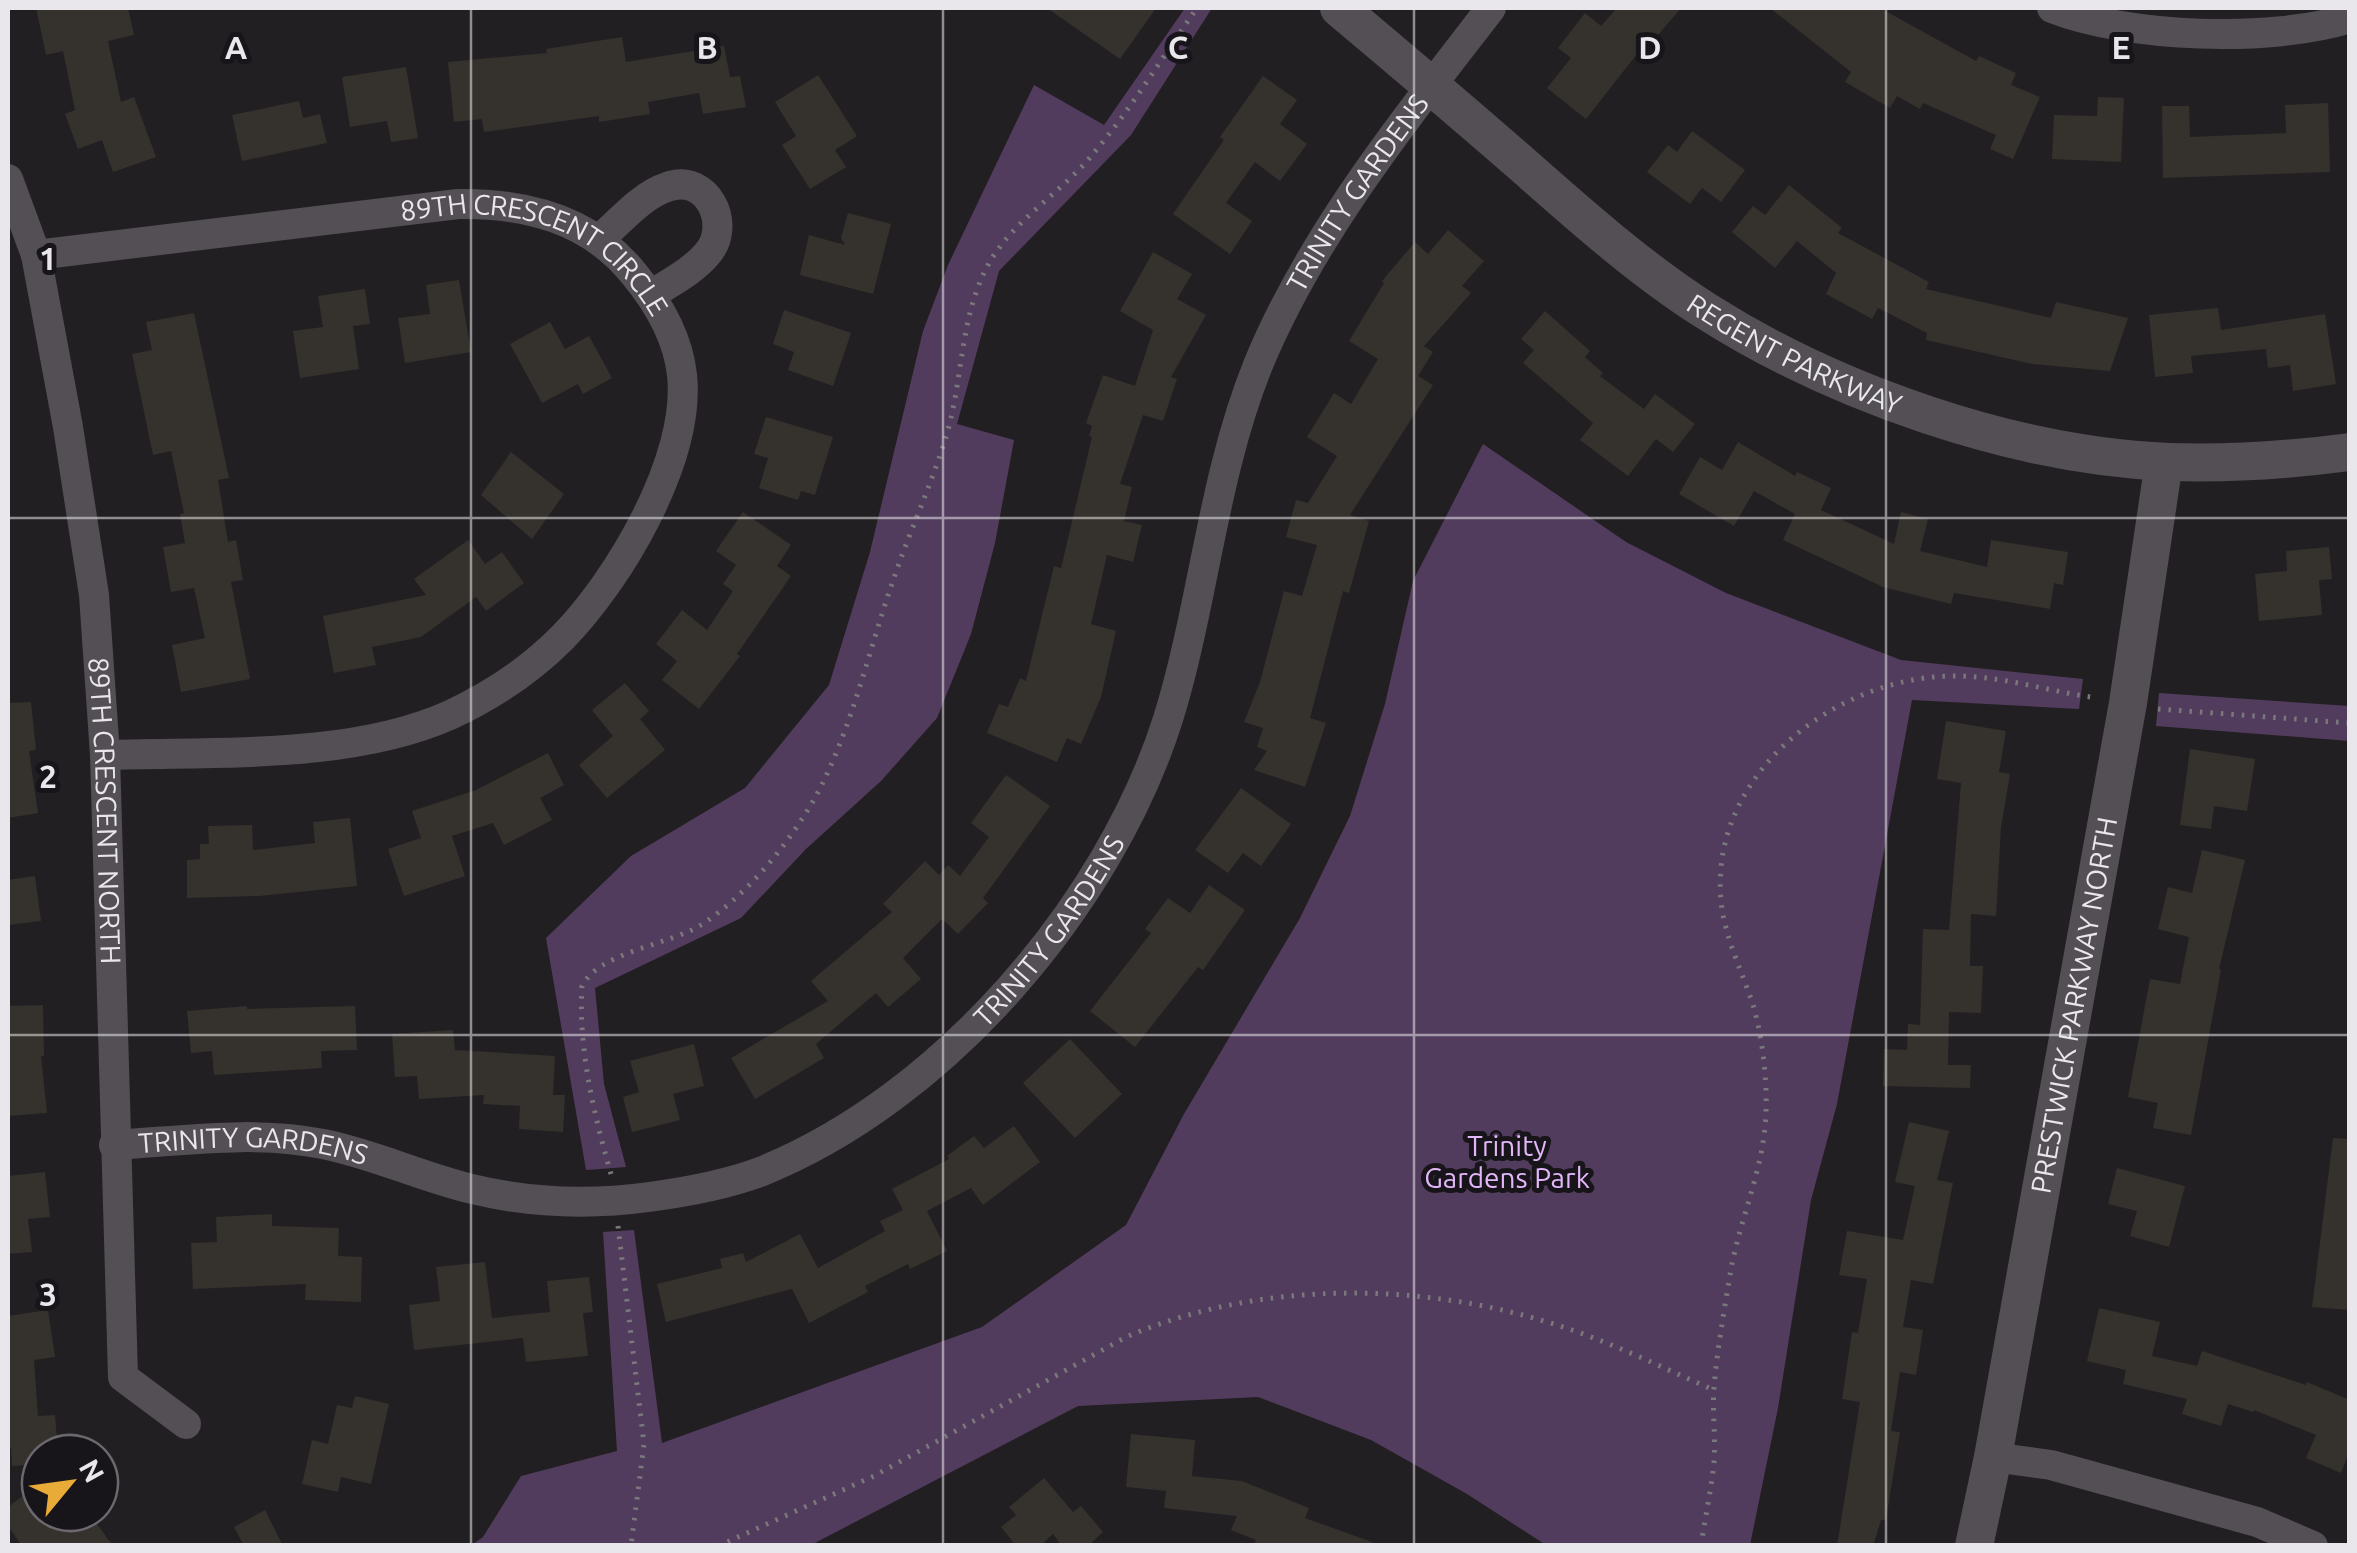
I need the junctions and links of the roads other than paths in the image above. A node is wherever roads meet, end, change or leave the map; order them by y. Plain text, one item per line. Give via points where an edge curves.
1 (1339, 8) edge
2 (1491, 8) edge
3 (2052, 8) edge
4 (2350, 18) edge
5 (1432, 86) junction
6 (8, 179) edge
7 (600, 239) junction
8 (36, 255) junction
9 (651, 295) junction
10 (2350, 452) edge
11 (2164, 462) junction
12 (105, 755) junction
13 (114, 1145) junction
14 (186, 1424) dead end
15 (1993, 1457) junction
16 (1974, 1546) edge
17 (2313, 1546) edge

1 - 5 street, REGENT PARKWAY
2 - 5 street, TRINITY GARDENS
3 - 4 street via 2128,27 2203,34
5 - 11 street, REGENT PARKWAY via 1634,260 1775,350 1946,421 2060,448
5 - 13 street, TRINITY GARDENS via 1354,192 1258,366 1226,461 1190,643 1166,725 1132,804 1046,948 927,1070 848,1126 756,1174 615,1201 537,1200 471,1189 317,1142
6 - 8 street, 89TH CRESCENT NORTH
7 - 8 street, 89TH CRESCENT CIRCLE via 541,212 458,204
7 - 9 street, 89TH CRESCENT CIRCLE
7 - 9 street via 665,187 684,184 703,192 719,231 709,253
8 - 12 street, 89TH CRESCENT NORTH via 94,594
9 - 12 street, 89TH CRESCENT CIRCLE via 682,374 683,403 669,464 606,582 562,637 512,681 386,737
10 - 11 street, REGENT PARKWAY
11 - 15 street, PRESTWICK PARKWAY NORTH via 2128,703
12 - 13 street, 89TH CRESCENT NORTH
13 - 14 street, 89TH CRESCENT NORTH via 123,1377
15 - 16 street, PRESTWICK PARKWAY NORTH
15 - 17 street via 2051,1465 2257,1522

